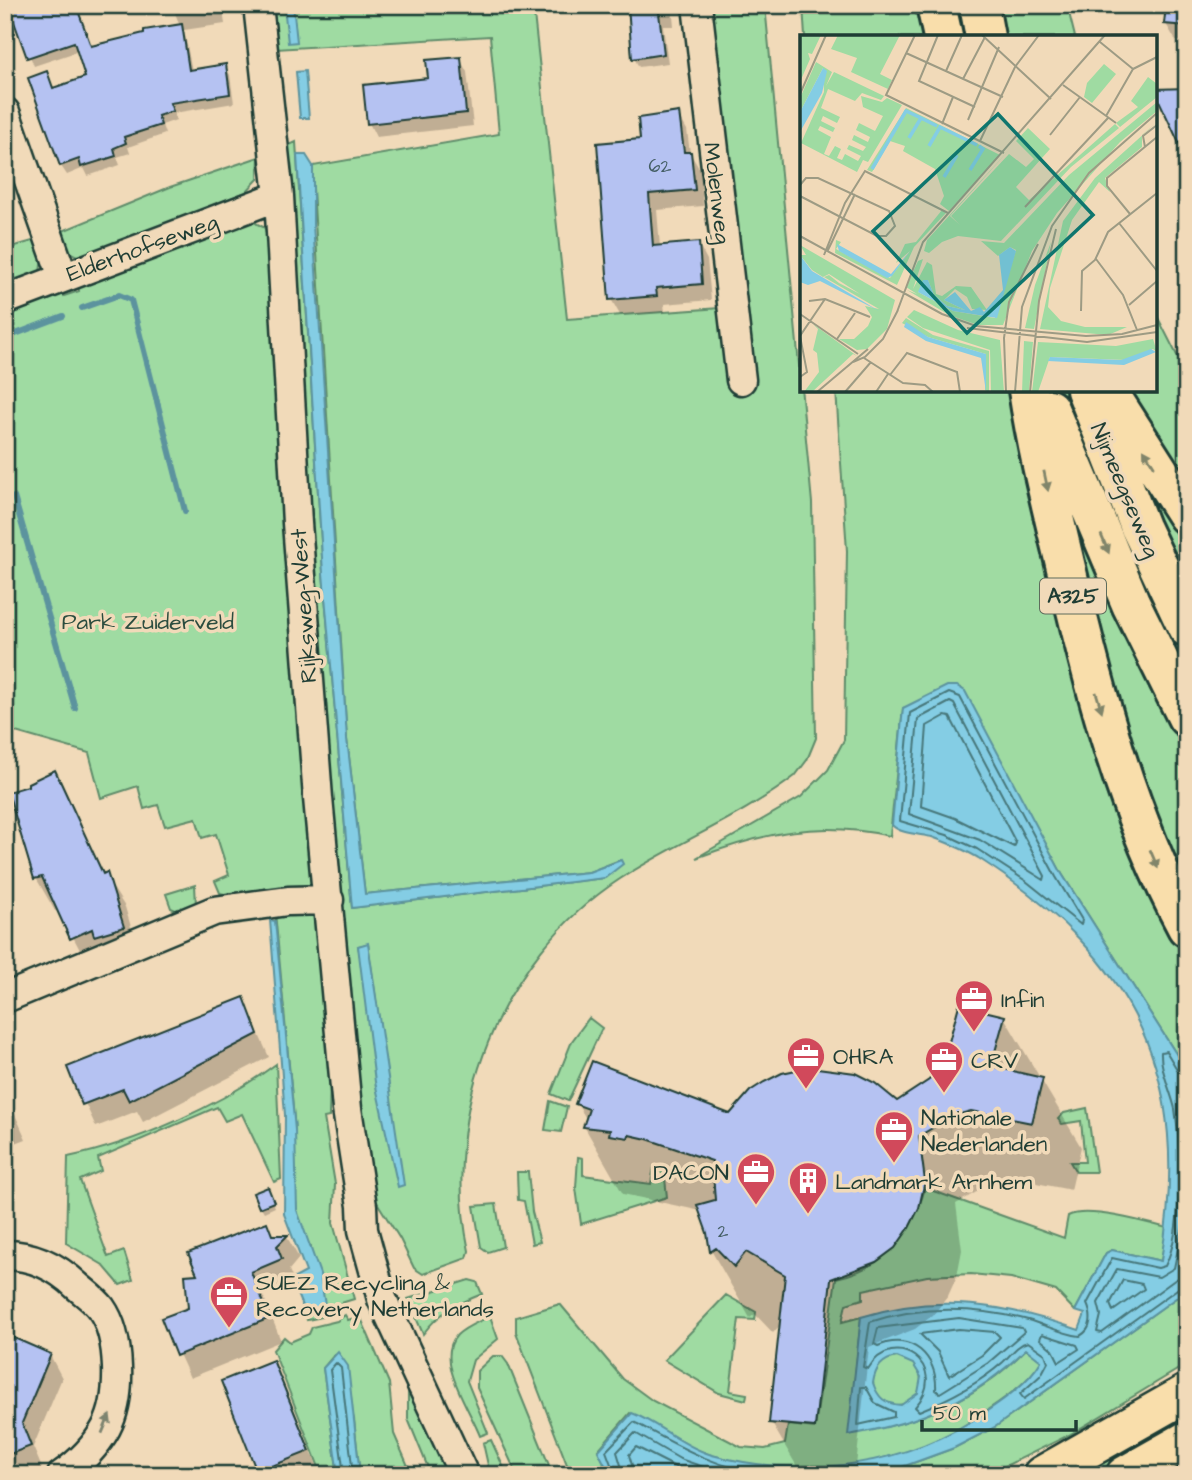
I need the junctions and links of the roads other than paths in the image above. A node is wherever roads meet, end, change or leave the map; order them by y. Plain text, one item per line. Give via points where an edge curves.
1 (258, 5) edge
2 (697, 5) edge
3 (936, 5) edge
4 (979, 5) edge
5 (943, 35) edge
6 (985, 35) edge
7 (5, 112) edge
8 (279, 196) junction
9 (63, 276) junction
10 (5, 300) edge
11 (741, 380) dead end
12 (1028, 392) edge
13 (1044, 392) edge
14 (1087, 392) edge
15 (1108, 392) edge
16 (1187, 515) edge
17 (1187, 627) edge
18 (1187, 717) edge
19 (329, 900) junction
20 (1187, 927) edge
21 (5, 998) edge
22 (362, 1206) junction
23 (5, 1255) edge
24 (1187, 1393) edge
25 (1187, 1440) edge
26 (62, 1475) edge
27 (464, 1475) edge
28 (483, 1475) edge
29 (1042, 1475) edge
30 (1125, 1475) edge

1 - 8 street, Rijksweg-West
2 - 11 street, Molenweg
3 - 5 highway
4 - 6 highway
7 - 9 street
8 - 9 street, Elderhofseweg
8 - 19 street, Rijksweg-West via 297,523
9 - 10 street, Elderhofseweg
12 -> 20 highway, A325 via 1092,681 1129,799
13 -> 18 highway, Nijmeegseweg / A325 via 1130,604
14 - 17 highway, Nijmeegseweg via 1140,527
16 -> 15 highway
19 - 21 street via 214,911
19 - 22 street, Rijksweg-West via 347,1109
22 - 27 street, Rijksweg-West via 363,1230 382,1299
22 - 28 street, Rijksweg-West
26 -> 23 street via 93,1446 107,1425 117,1387 116,1347 101,1308 68,1277 22,1255
24 - 29 main road
25 - 30 main road

